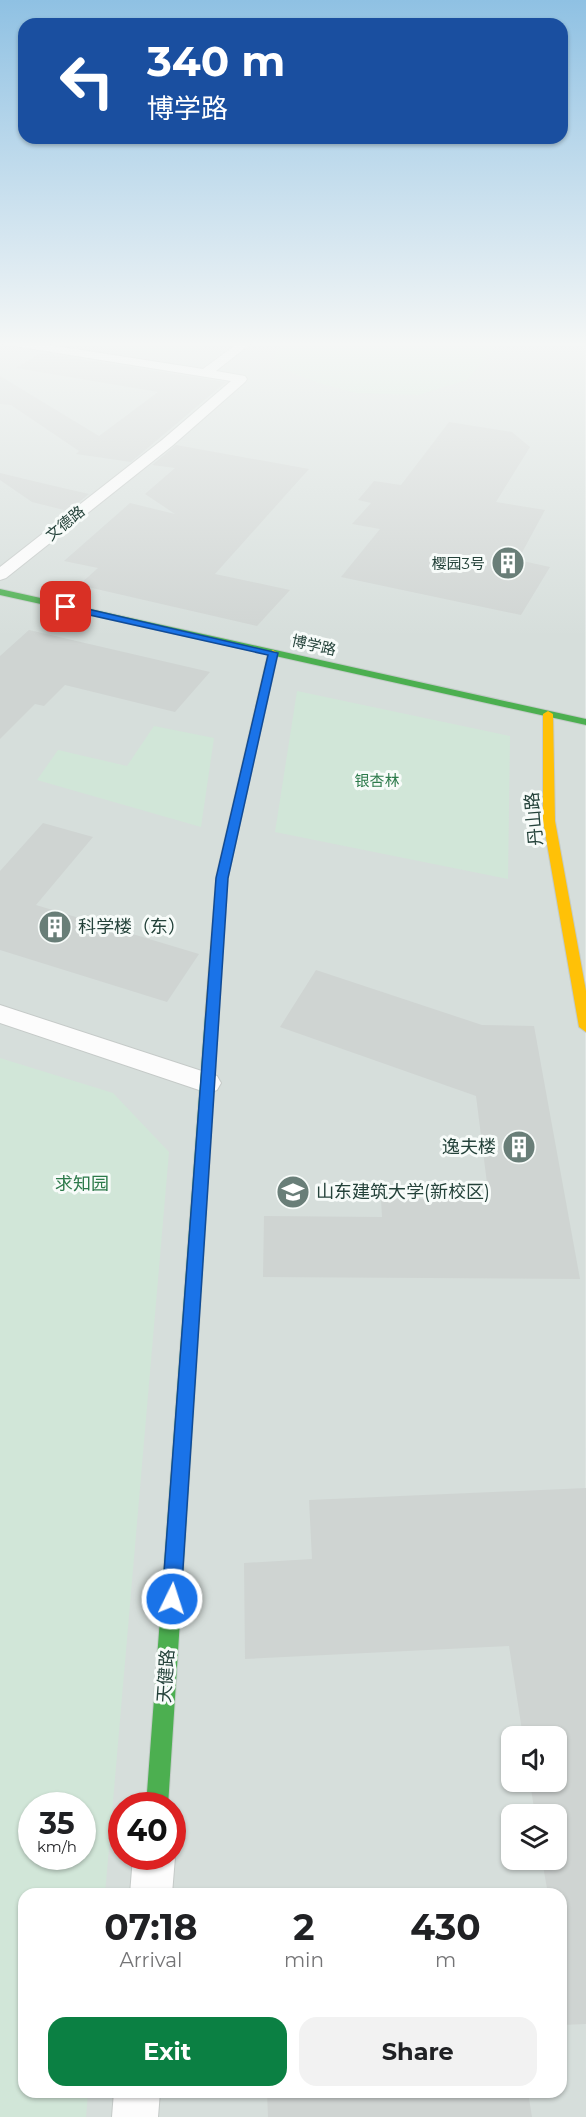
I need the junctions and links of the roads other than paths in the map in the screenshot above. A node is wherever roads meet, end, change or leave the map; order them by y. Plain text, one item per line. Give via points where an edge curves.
1 (171, 440) edge
2 (0, 575) edge
3 (0, 592) edge
4 (273, 653) junction
5 (548, 714) junction
6 (586, 722) edge
7 (0, 1014) edge
8 (586, 1027) edge
9 (208, 1083) junction
10 (158, 1792) edge
11 (153, 1870) edge
12 (151, 1888) edge
13 (137, 2098) edge
14 (135, 2117) edge

1 - 2 street, 文德路
3 - 4 street, 博学路
4 - 5 street, 博学路
4 - 9 street, 天健路 via 222,878
5 - 6 street, 博学路
5 - 8 street, 丹山路 via 549,821
7 - 9 street
9 - 10 street, 天健路
11 - 12 street
13 - 14 street

